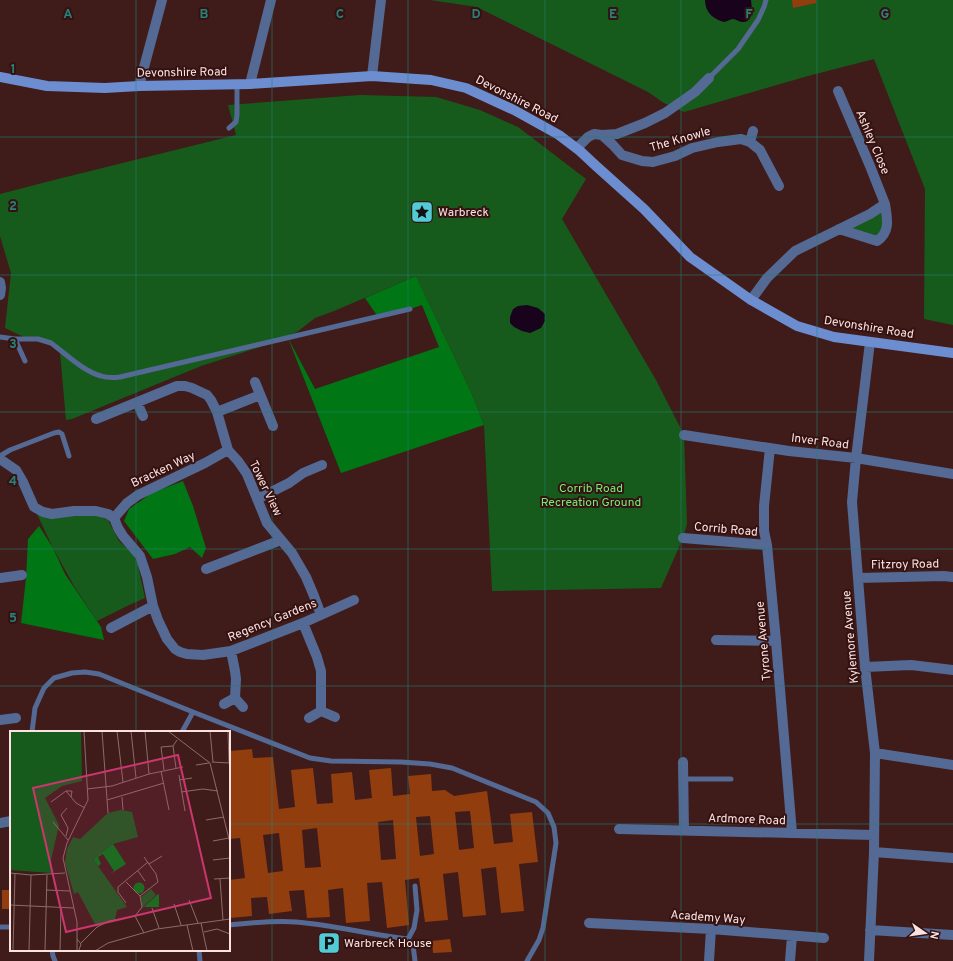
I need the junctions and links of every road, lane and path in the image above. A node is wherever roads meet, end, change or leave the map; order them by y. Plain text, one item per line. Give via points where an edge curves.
1 (161, 0) edge
2 (271, 0) edge
3 (382, 0) edge
4 (766, 0) edge
5 (372, 76) junction
6 (0, 77) edge
7 (709, 78) joint
8 (237, 84) junction
9 (250, 84) junction
10 (139, 86) junction
11 (838, 92) dead end
12 (229, 128) dead end
13 (753, 131) dead end
14 (602, 135) junction
15 (750, 142) junction
16 (577, 148) junction
17 (779, 186) dead end
18 (885, 204) junction
19 (839, 229) junction
20 (0, 282) edge
21 (0, 295) edge
22 (751, 300) junction
23 (410, 309) dead end
24 (0, 337) edge
25 (15, 339) junction
26 (870, 342) junction
27 (953, 353) edge
28 (25, 361) dead end
29 (255, 382) dead end
30 (260, 395) junction
31 (137, 402) junction
32 (217, 412) junction
33 (143, 416) dead end
34 (96, 419) dead end
35 (273, 426) dead end
36 (684, 435) dead end
37 (770, 448) junction
38 (228, 450) junction
39 (0, 456) edge
40 (69, 456) dead end
41 (856, 458) junction
42 (0, 460) edge
43 (322, 465) dead end
44 (953, 474) edge
45 (257, 499) junction
46 (114, 518) junction
47 (683, 538) dead end
48 (281, 540) junction
49 (767, 546) junction
50 (206, 569) dead end
51 (22, 575) dead end
52 (953, 577) edge
53 (0, 578) edge
54 (858, 578) junction
55 (354, 600) dead end
56 (153, 606) junction
57 (321, 615) junction
58 (303, 623) junction
59 (111, 628) dead end
60 (716, 640) dead end
61 (776, 641) junction
62 (231, 651) junction
63 (865, 667) junction
64 (953, 670) edge
65 (235, 698) junction
66 (224, 704) dead end
67 (243, 708) dead end
68 (321, 711) junction
69 (193, 712) junction
70 (335, 717) dead end
71 (16, 718) dead end
72 (309, 718) dead end
73 (0, 720) edge
74 (32, 731) edge
75 (183, 731) edge
76 (875, 753) junction
77 (683, 762) dead end
78 (953, 765) edge
79 (683, 779) junction
80 (731, 779) dead end
81 (10, 821) edge
82 (0, 823) edge
83 (619, 829) dead end
84 (684, 830) junction
85 (792, 833) junction
86 (874, 835) junction
87 (874, 852) junction
88 (953, 858) edge
89 (415, 886) dead end
90 (589, 923) dead end
91 (230, 925) edge
92 (711, 929) junction
93 (870, 930) junction
94 (953, 935) edge
95 (792, 936) junction
96 (824, 938) dead end
97 (408, 939) junction
98 (52, 951) edge
99 (198, 951) edge
100 (55, 961) edge
101 (200, 961) edge
102 (415, 961) edge
103 (528, 961) edge
104 (709, 961) edge
105 (790, 961) edge
106 (869, 961) edge

1 - 10 street
2 - 9 street
3 - 5 street
4 - 7 lane via 758,20 738,49
5 - 9 main road, Devonshire Road
5 - 16 main road, Devonshire Road via 431,80 466,88 514,110
6 - 10 main road, Devonshire Road via 47,86
7 - 14 street via 696,92 665,113 617,134
8 - 9 main road, Devonshire Road
8 - 10 main road, Devonshire Road
8 - 12 lane via 236,122
11 - 18 street, Ashley Close
13 - 15 street
14 - 15 street, The Knowle via 622,155 652,162 718,142
14 - 16 street via 594,134 588,137
15 - 17 street via 760,150
16 - 22 main road, Devonshire Road via 644,209 690,257
18 - 19 street
18 - 19 street, Ashley Close via 888,220 882,238 877,241
19 - 22 street via 795,251 767,278
20 - 21 street
22 - 26 main road, Devonshire Road via 797,326 834,337
23 - 25 lane via 111,378 92,373 51,343 38,339
24 - 25 lane
25 - 28 lane
26 - 27 main road, Devonshire Road
26 - 41 street, Kylemore Avenue
29 - 30 street
30 - 32 street
30 - 35 street
31 - 32 street, Tower View via 177,386 185,386 207,395
31 - 33 street
31 - 34 street, Tower View
32 - 38 street, Tower View
36 - 37 street, Inver Road
37 - 41 street, Inver Road
37 - 49 street, Tyrone Avenue via 764,506
38 - 45 street, Tower View via 247,474
38 - 46 street, Bracken Way via 205,464 138,495
39 - 40 lane via 59,432
41 - 44 street, Inver Road
41 - 54 street, Kylemore Avenue via 852,502
42 - 46 street via 16,470 34,507 43,512 52,514 96,510
43 - 45 street
45 - 48 street, Tower View via 267,523
46 - 56 street, Regency Gardens via 123,536 140,556
47 - 49 street, Corrib Road
48 - 50 street
48 - 57 street, Tower View via 306,577
49 - 61 street, Tyrone Avenue
51 - 53 street
52 - 54 street, Fitzroy Road
54 - 63 street, Kylemore Avenue
55 - 57 street, Regency Gardens
56 - 59 street
56 - 62 street, Regency Gardens via 167,639 180,652 203,655
57 - 58 street, Regency Gardens
58 - 62 street, Regency Gardens
58 - 68 street via 319,664
60 - 61 street
61 - 85 street, Tyrone Avenue
62 - 65 street via 236,679
63 - 64 street via 911,665
63 - 76 street, Kylemore Avenue
65 - 66 street
65 - 67 street
68 - 70 street
68 - 72 street
69 - 74 lane via 99,674 72,673 54,678 44,688 35,708
69 - 75 lane
69 - 103 lane via 310,758 430,764 452,768 536,802 548,812 554,827 556,843 543,928
71 - 73 street
76 - 78 street
76 - 86 street, Kylemore Avenue
77 - 79 street
79 - 80 lane
79 - 84 street
81 - 82 street
83 - 84 street, Ardmore Road
84 - 85 street, Ardmore Road
85 - 86 street, Ardmore Road
86 - 87 street, Kylemore Avenue
87 - 88 street
87 - 93 street, Kylemore Avenue
89 - 97 lane via 417,910 414,928
90 - 92 street, Academy Way
91 - 97 lane via 273,921 296,922
92 - 95 street, Academy Way
92 - 104 street
93 - 94 street
93 - 106 street, Kylemore Avenue
95 - 96 street, Academy Way
95 - 105 street
97 - 102 lane via 413,946
98 - 100 lane
99 - 101 lane

